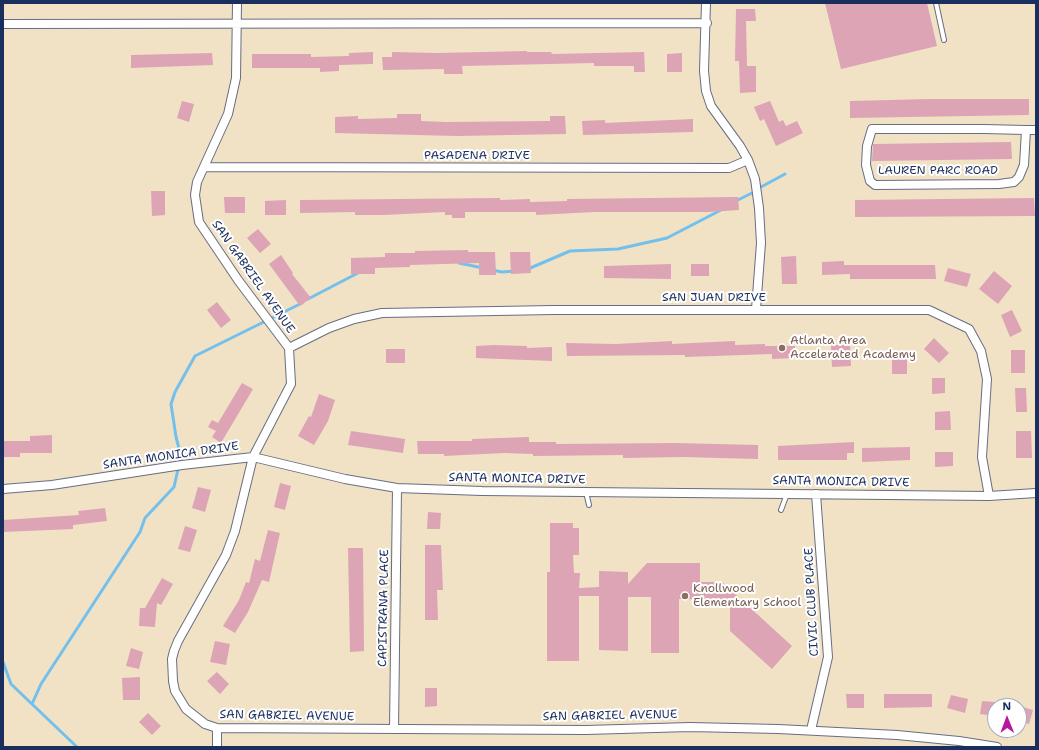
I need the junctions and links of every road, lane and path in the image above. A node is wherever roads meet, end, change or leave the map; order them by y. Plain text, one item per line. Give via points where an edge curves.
1 (237, 3) edge
2 (706, 3) edge
3 (936, 3) edge
4 (707, 23) junction
5 (3, 24) edge
6 (236, 24) junction
7 (944, 40) dead end
8 (1026, 130) junction
9 (1036, 130) edge
10 (748, 160) junction
11 (204, 167) junction
12 (756, 309) junction
13 (289, 348) junction
14 (253, 457) junction
15 (397, 488) junction
16 (3, 489) edge
17 (586, 492) junction
18 (1036, 493) edge
19 (787, 494) junction
20 (816, 494) junction
21 (989, 496) junction
22 (589, 505) dead end
23 (781, 510) dead end
24 (218, 728) junction
25 (394, 729) junction
26 (810, 730) junction
27 (217, 747) edge
28 (997, 747) edge

1 - 6 street, SAN GABRIEL AVENUE
2 - 4 street
3 - 7 lane
4 - 6 street
4 - 10 street via 704,71 710,106
5 - 6 street
6 - 11 street, SAN GABRIEL AVENUE via 236,78 228,114
8 - 8 street, LAUREN PARC ROAD via 1024,165 1020,177 1014,182 875,185 870,181 866,165 867,146 872,129
8 - 9 street, LAUREN PARC ROAD
10 - 11 street, PASADENA DRIVE via 729,168
10 - 12 street via 755,179 760,208 761,243
11 - 13 street, SAN GABRIEL AVENUE via 197,182 195,195 199,222
12 - 13 street, SAN JUAN DRIVE via 382,313 329,328
12 - 21 street, SAN JUAN DRIVE via 929,310 969,329 981,351 987,379 982,458
13 - 14 street, SAN GABRIEL AVENUE via 291,384
14 - 15 street, SANTA MONICA DRIVE via 345,480
14 - 16 street, SANTA MONICA DRIVE via 179,465 52,485
14 - 24 street, SAN GABRIEL AVENUE via 235,531 226,555 178,640 172,659 172,681 180,702 196,718
15 - 17 street, SANTA MONICA DRIVE
15 - 25 street, CAPISTRANA PLACE
17 - 19 street, SANTA MONICA DRIVE
17 - 22 lane
18 - 21 street, SANTA MONICA DRIVE
19 - 20 street, SANTA MONICA DRIVE
19 - 23 lane
20 - 21 street, SANTA MONICA DRIVE
20 - 26 street, CIVIC CLUB PLACE via 828,657
24 - 25 street, SAN GABRIEL AVENUE
24 - 27 street
25 - 26 street, SAN GABRIEL AVENUE via 586,730 690,727
26 - 28 street, SAN GABRIEL AVENUE via 897,735

